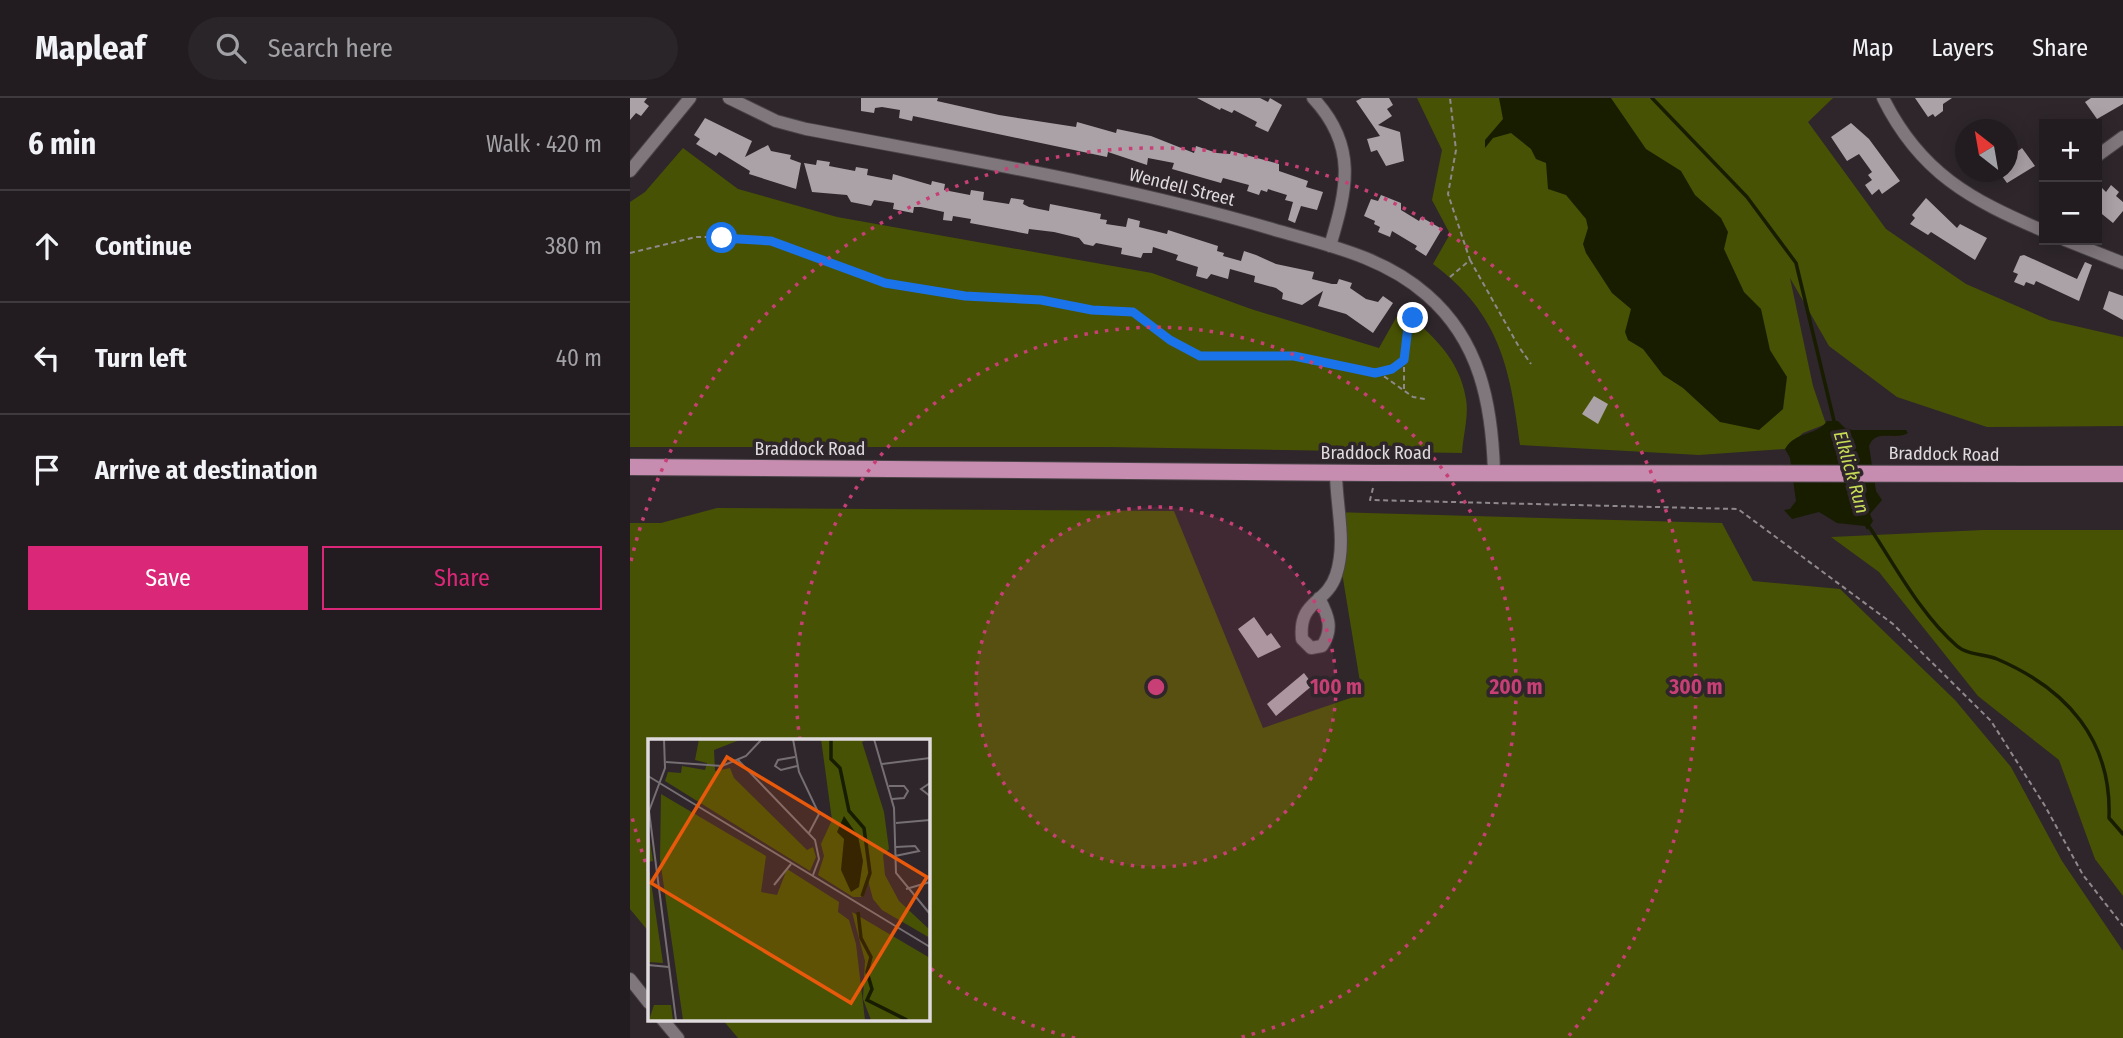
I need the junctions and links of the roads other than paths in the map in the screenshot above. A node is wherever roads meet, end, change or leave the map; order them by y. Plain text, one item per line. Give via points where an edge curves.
1 (690, 98) edge
2 (729, 98) edge
3 (1313, 98) edge
4 (1883, 98) edge
5 (2123, 137) edge
6 (2102, 152) edge
7 (630, 171) edge
8 (2039, 229) edge
9 (2077, 245) edge
10 (1330, 246) junction
11 (2123, 263) edge
12 (630, 467) edge
13 (1336, 472) junction
14 (1494, 472) junction
15 (2123, 474) edge
16 (1319, 598) dead end
17 (630, 979) edge
18 (648, 1002) edge
19 (663, 1020) edge
20 (678, 1038) edge

1 - 7 street
2 - 10 street, Wendell Street via 776,121 806,129 1157,197
3 - 10 street via 1332,123 1345,159 1345,191
4 - 8 street via 1906,137 1944,178 1989,207
5 - 6 street
9 - 11 street
10 - 14 street, Wendell Street via 1365,257 1409,280 1443,310 1472,354 1489,402
12 - 13 main road, Braddock Road
13 - 14 main road, Braddock Road
13 - 16 street via 1341,551 1329,591
14 - 15 main road, Braddock Road
17 - 18 street
19 - 20 street

